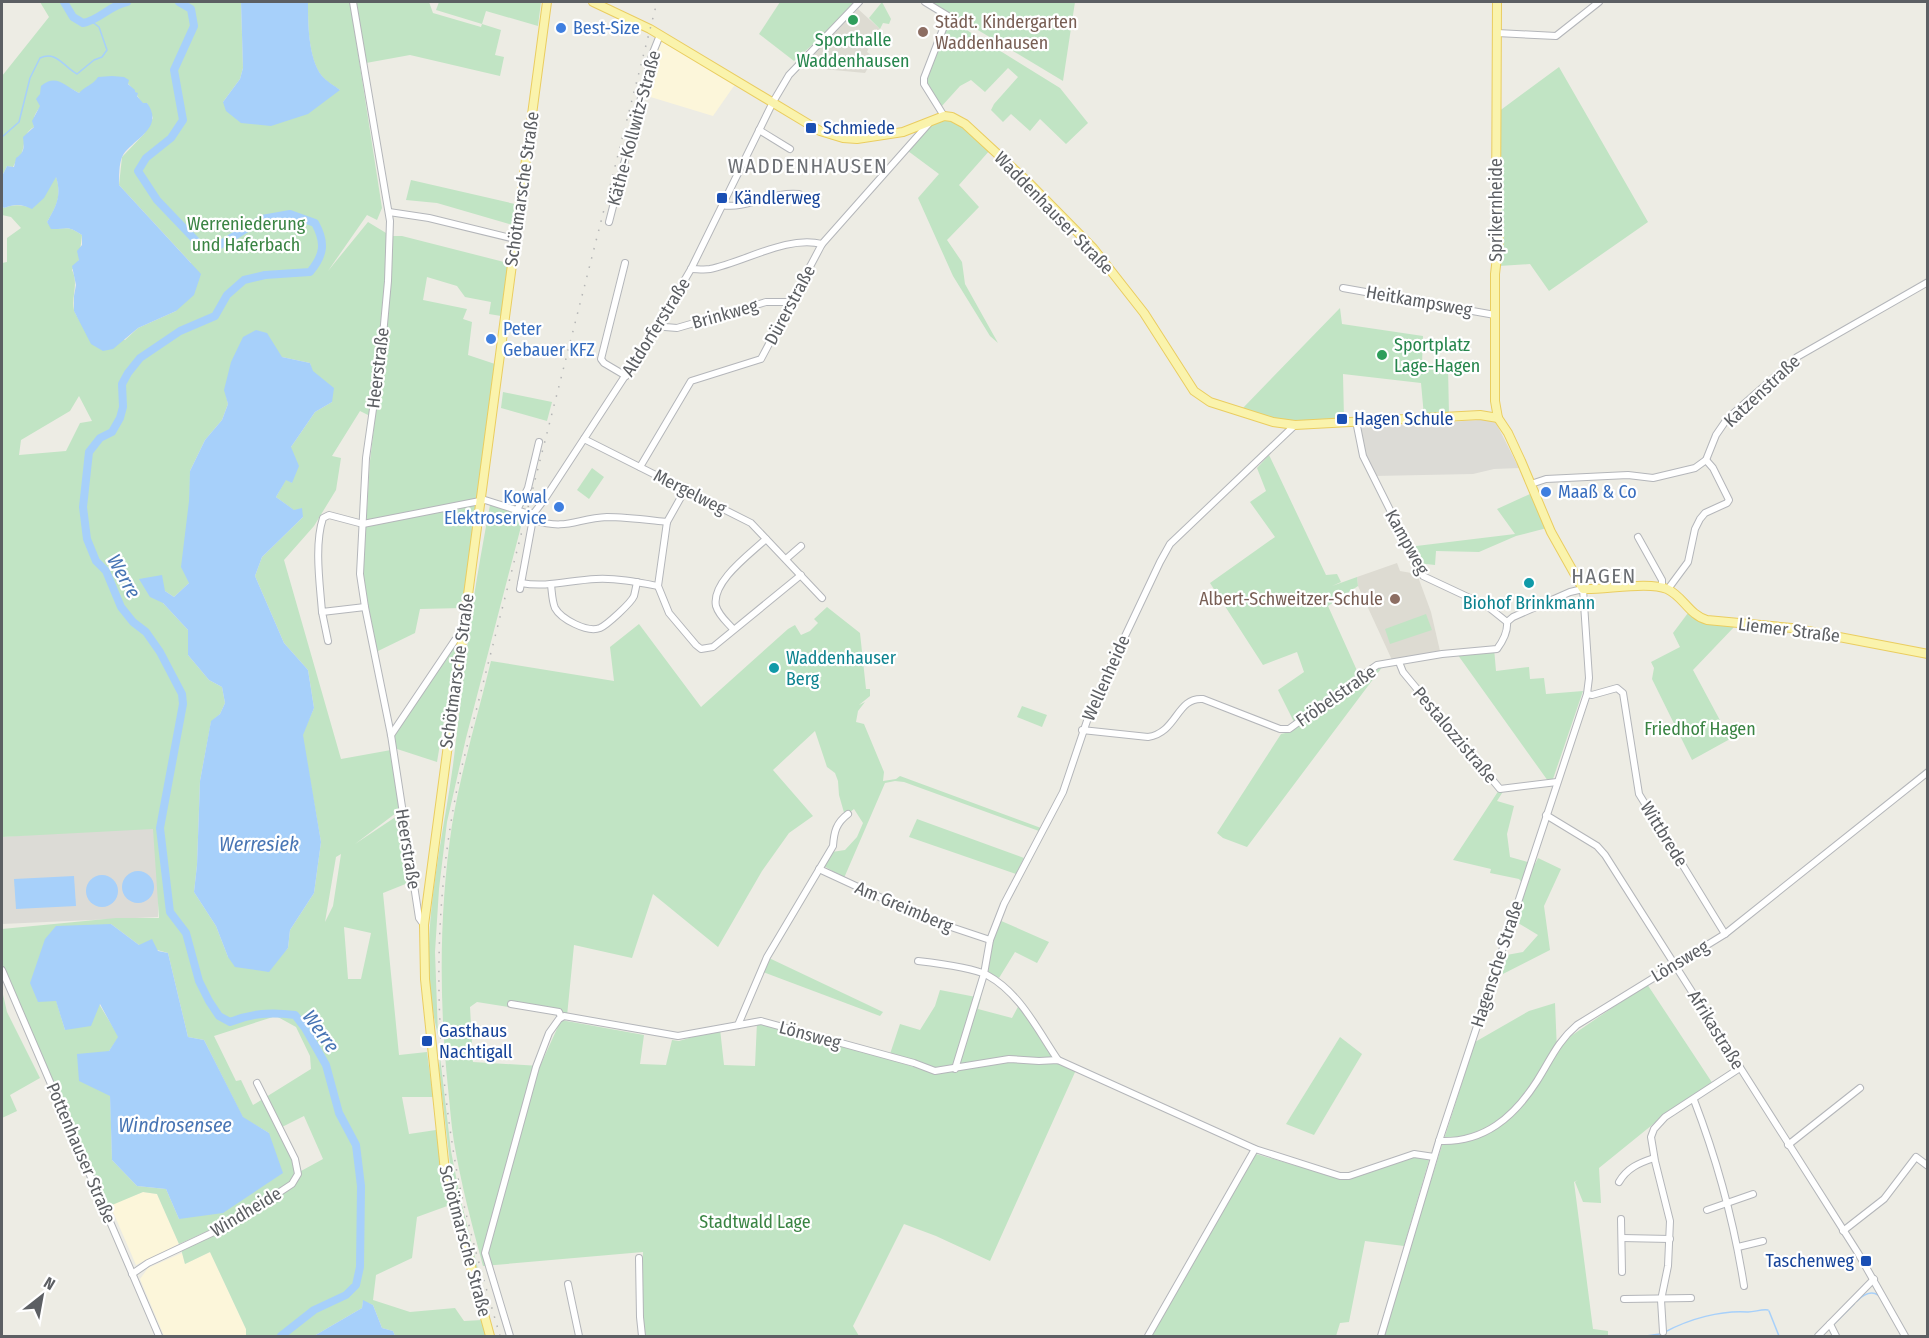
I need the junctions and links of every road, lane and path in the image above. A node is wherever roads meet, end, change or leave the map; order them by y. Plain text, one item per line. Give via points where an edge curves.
1 (353, 2) edge
2 (547, 2) edge
3 (592, 2) edge
4 (859, 2) edge
5 (925, 2) edge
6 (1497, 2) edge
7 (1599, 2) edge
8 (1497, 33) junction
9 (660, 35) junction
10 (773, 102) junction
11 (944, 116) junction
12 (932, 120) junction
13 (759, 130) junction
14 (790, 149) dead end
15 (799, 194) dead end
16 (722, 205) junction
17 (389, 212) junction
18 (609, 222) dead end
19 (515, 239) junction
20 (822, 244) junction
21 (625, 263) dead end
22 (691, 269) junction
23 (1928, 282) edge
24 (1343, 288) dead end
25 (791, 302) junction
26 (1495, 315) junction
27 (659, 324) junction
28 (626, 376) junction
29 (1498, 418) junction
30 (1356, 421) junction
31 (1294, 425) junction
32 (584, 439) junction
33 (539, 442) dead end
34 (1706, 460) junction
35 (640, 467) junction
36 (1531, 484) junction
37 (685, 490) junction
38 (480, 501) junction
39 (518, 510) junction
40 (534, 516) junction
41 (667, 522) junction
42 (363, 524) junction
43 (1638, 537) dead end
44 (766, 539) junction
45 (801, 546) dead end
46 (786, 560) junction
47 (801, 575) junction
48 (637, 582) junction
49 (551, 585) junction
50 (658, 586) junction
51 (1665, 588) junction
52 (1583, 589) junction
53 (822, 598) dead end
54 (365, 608) junction
55 (322, 612) junction
56 (1507, 622) junction
57 (733, 629) junction
58 (462, 636) junction
59 (328, 641) dead end
60 (1928, 654) edge
61 (1399, 662) junction
62 (1587, 694) junction
63 (1082, 730) junction
64 (391, 735) junction
65 (1928, 772) edge
66 (1557, 782) junction
67 (848, 814) dead end
68 (1546, 815) junction
69 (819, 869) junction
70 (424, 926) junction
71 (1725, 934) junction
72 (990, 940) junction
73 (918, 961) dead end
74 (1674, 964) junction
75 (2, 970) edge
76 (984, 974) junction
77 (511, 1004) dead end
78 (561, 1017) junction
79 (738, 1025) junction
80 (1058, 1060) junction
81 (1740, 1068) junction
82 (955, 1069) junction
83 (257, 1083) dead end
84 (1860, 1088) dead end
85 (1694, 1100) junction
86 (1439, 1141) junction
87 (1788, 1144) junction
88 (1255, 1149) junction
89 (1434, 1157) junction
90 (1654, 1158) junction
91 (1928, 1166) edge
92 (1618, 1182) dead end
93 (1753, 1194) dead end
94 (1726, 1203) junction
95 (1707, 1210) dead end
96 (1621, 1219) dead end
97 (1844, 1231) junction
98 (1622, 1238) junction
99 (1670, 1239) junction
100 (1763, 1240) dead end
101 (1738, 1247) junction
102 (639, 1258) dead end
103 (1622, 1272) dead end
104 (132, 1274) junction
105 (1874, 1280) junction
106 (568, 1284) dead end
107 (1744, 1287) dead end
108 (1690, 1298) dead end
109 (1624, 1299) dead end
110 (1661, 1300) junction
111 (1830, 1324) junction
112 (1663, 1332) dead end
113 (159, 1336) edge
114 (490, 1336) edge
115 (510, 1336) edge
116 (579, 1336) edge
117 (642, 1336) edge
118 (1148, 1336) edge
119 (1381, 1336) edge
120 (1818, 1336) edge
121 (1836, 1336) edge
122 (1905, 1336) edge

1 - 17 street, Heerstraße
2 - 19 main road, Schötmarsche Straße
3 - 9 main road
4 - 10 street, Altdorferstraße via 789,75
5 - 11 street via 948,16 924,78
6 - 8 main road, Sprikernheide
7 - 8 street via 1556,36
8 - 26 main road, Sprikernheide via 1499,240
9 - 10 main road
9 - 18 street, Käthe-Kollwitz-Straße
10 - 12 main road via 820,131 843,138 903,132
10 - 13 street, Altdorferstraße
11 - 12 main road
11 - 31 main road, Waddenhauser Straße via 965,124 1093,248 1144,312 1194,391 1210,402
12 - 20 street, Dürerstraße
13 - 14 street
13 - 16 street, Altdorferstraße
15 - 16 street via 765,197 733,207
16 - 22 street, Altdorferstraße
17 - 19 street
17 - 42 street, Heerstraße via 388,281 366,458
19 - 38 main road, Schötmarsche Straße
20 - 22 street via 783,246 709,270
20 - 25 street, Dürerstraße
21 - 28 street via 601,358
22 - 27 street, Altdorferstraße
23 - 34 street, Katzenstraße via 1797,357 1723,424
24 - 26 street, Heitkampsweg
25 - 27 street, Brinkweg via 766,302 677,328
25 - 35 street, Dürerstraße via 761,359 691,381
26 - 29 main road, Sprikernheide
27 - 28 street, Altdorferstraße
28 - 32 street, Altdorferstraße
29 - 30 main road, Waddenhauser Straße via 1480,415
29 - 36 main road
30 - 31 main road, Waddenhauser Straße
30 - 56 street, Kampweg via 1363,456 1423,576 1488,606
31 - 63 street, Wellenheide via 1170,544
32 - 35 street, Mergelweg
32 - 40 street, Altdorferstraße
33 - 39 street via 528,488
34 - 36 street via 1688,471 1667,476 1546,478
34 - 51 street via 1729,500 1700,519 1688,562
35 - 37 street, Mergelweg
36 - 52 main road via 1551,532
37 - 41 street
37 - 44 street, Mergelweg via 751,523
38 - 39 street
38 - 42 street
38 - 58 main road, Schötmarsche Straße
39 - 40 street
40 - 41 street via 545,524 563,525 606,517
40 - 49 street, Altdorferstraße via 520,586
41 - 50 street
42 - 54 street, Heerstraße via 360,574
42 - 55 street via 329,515 323,518 319,567
43 - 51 street, Liemer Straße
44 - 46 street, Mergelweg
44 - 57 street via 725,577 716,595 719,614
45 - 46 street
46 - 47 street, Mergelweg
47 - 53 street, Mergelweg
47 - 57 street
48 - 49 street via 596,579
48 - 49 street via 630,602 595,629 573,624 560,615
48 - 50 street
50 - 57 street via 669,613 701,649 712,647
51 - 52 main road
51 - 60 main road, Liemer Straße via 1695,615 1707,620 1792,628
52 - 56 street
52 - 62 street, Hagensche Straße
54 - 55 street
54 - 64 street, Heerstraße
55 - 59 street
56 - 61 street, Fröbelstraße via 1497,649
58 - 64 street via 455,640
58 - 70 main road, Schötmarsche Straße
61 - 63 street, Fröbelstraße via 1377,665 1289,729 1195,699 1155,736
61 - 66 street, Pestalozzistraße via 1403,672 1500,789
62 - 66 street, Hagensche Straße
62 - 71 street, Wittbrede via 1617,688 1623,693 1639,794
63 - 72 street, Wellenheide via 1063,792 1004,904
64 - 70 street, Heerstraße via 419,918
65 - 71 street, Lönsweg
66 - 68 street, Hagensche Straße
67 - 69 street via 834,830 833,846
68 - 74 street, Afrikastraße via 1605,855
68 - 86 street, Hagensche Straße
69 - 72 street, Am Greimberg via 927,919
69 - 79 street via 767,957
70 - 114 main road, Schötmarsche Straße via 425,984 445,1171
71 - 74 street, Lönsweg
72 - 76 street, Wellenheide
73 - 76 street
74 - 81 street, Afrikastraße
74 - 86 street, Lönsweg via 1569,1032 1526,1096 1500,1124 1478,1135
75 - 104 street, Pottenhauser Straße
76 - 80 street via 1007,988 1021,1003
76 - 82 street, Wellenheide
77 - 78 street, Lönsweg via 559,1012
78 - 79 street, Lönsweg via 678,1036
78 - 115 street via 549,1033 536,1067 485,1253
79 - 82 street, Lönsweg via 761,1021 935,1071
80 - 82 street, Lönsweg via 1009,1059
80 - 88 street, Lönsweg
81 - 85 street
81 - 87 street, Afrikastraße
83 - 104 street, Windheide via 295,1159 298,1174 292,1184 233,1223
84 - 87 street
85 - 90 street via 1665,1117 1654,1130
85 - 94 street via 1720,1172
86 - 89 street, Hagensche Straße
87 - 97 street, Afrikastraße
88 - 89 street, Lönsweg via 1340,1176 1414,1154
88 - 118 street
89 - 119 street, Hagensche Straße
90 - 92 street via 1629,1169
90 - 99 street
91 - 97 street via 1916,1157 1884,1198
93 - 94 street
94 - 95 street
94 - 101 street
96 - 98 street
97 - 105 street, Afrikastraße
98 - 99 street
98 - 103 street
99 - 110 street
100 - 101 street
101 - 107 street
102 - 117 street
104 - 113 street, Pottenhauser Straße
105 - 111 street
105 - 122 street, Afrikastraße
106 - 116 street
108 - 110 street
109 - 110 street
110 - 112 street
111 - 120 street
111 - 121 street

